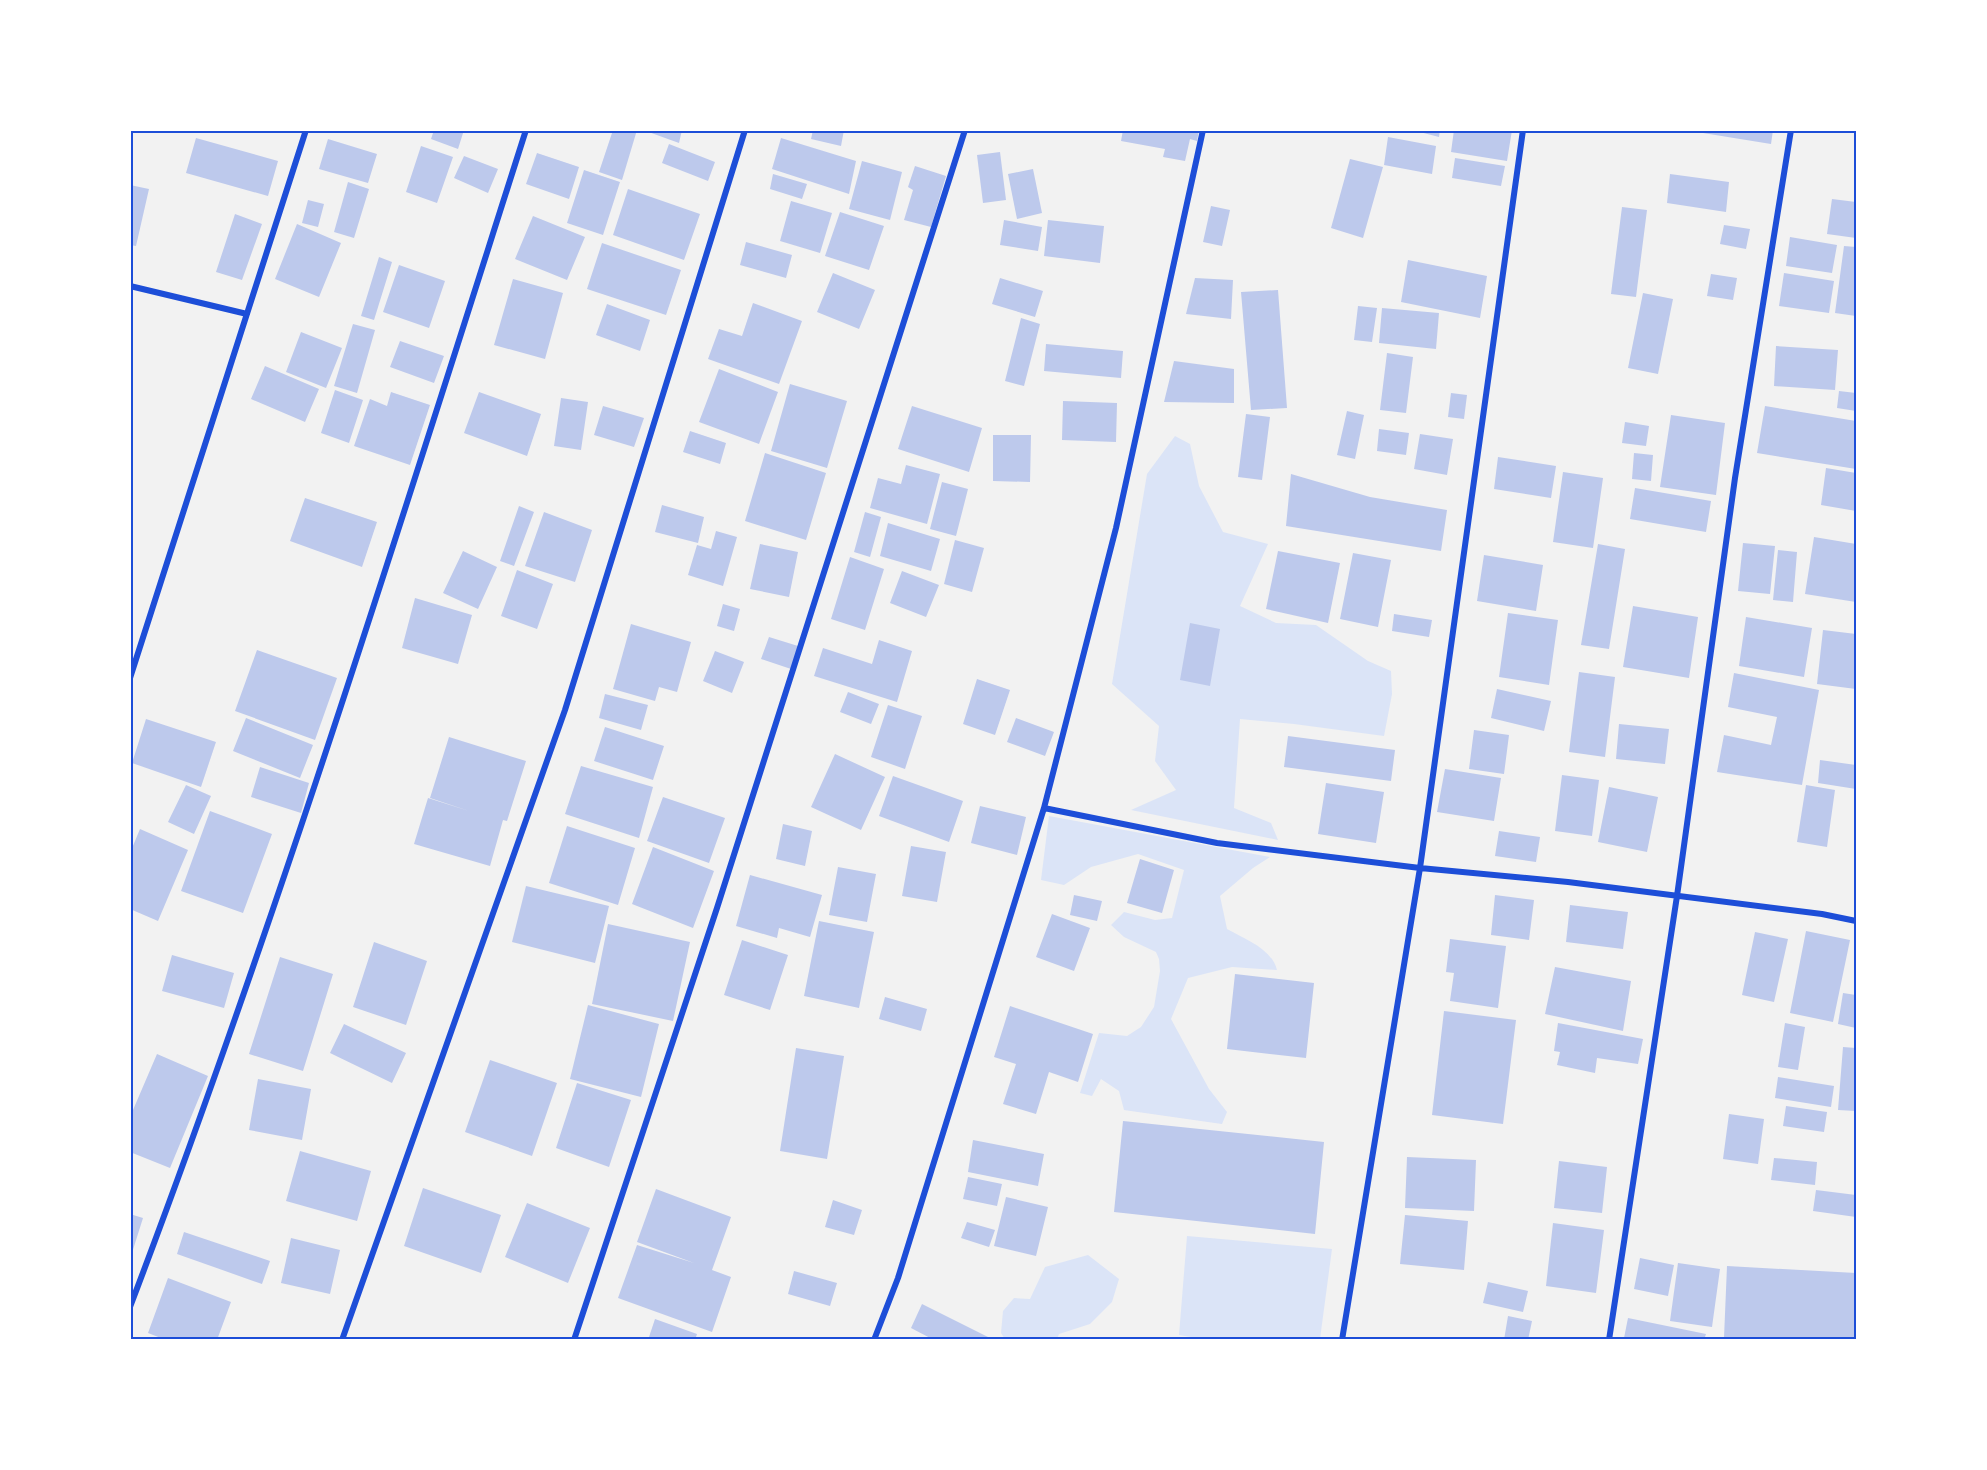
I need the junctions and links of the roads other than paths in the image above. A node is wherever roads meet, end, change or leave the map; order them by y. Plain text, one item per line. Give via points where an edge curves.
1 (306, 130) edge
2 (526, 130) edge
3 (746, 130) edge
4 (965, 130) edge
5 (1203, 130) edge
6 (1523, 130) edge
7 (1791, 130) edge
8 (130, 286) edge
9 (247, 314) junction
10 (130, 678) edge
11 (1044, 808) junction
12 (1420, 868) junction
13 (1677, 896) junction
14 (1857, 921) edge
15 (130, 1307) edge
16 (342, 1340) edge
17 (574, 1340) edge
18 (873, 1340) edge
19 (1342, 1340) edge
20 (1609, 1340) edge

1 - 9 street
2 - 15 street via 342,705 183,1167
3 - 16 street via 565,710
4 - 17 street via 721,896
5 - 11 street via 1116,528
6 - 12 street
7 - 13 street via 1735,478
8 - 9 street
9 - 10 street
11 - 12 street via 1217,843
11 - 18 street via 898,1278
12 - 13 street
12 - 19 street
13 - 14 street
13 - 20 street

